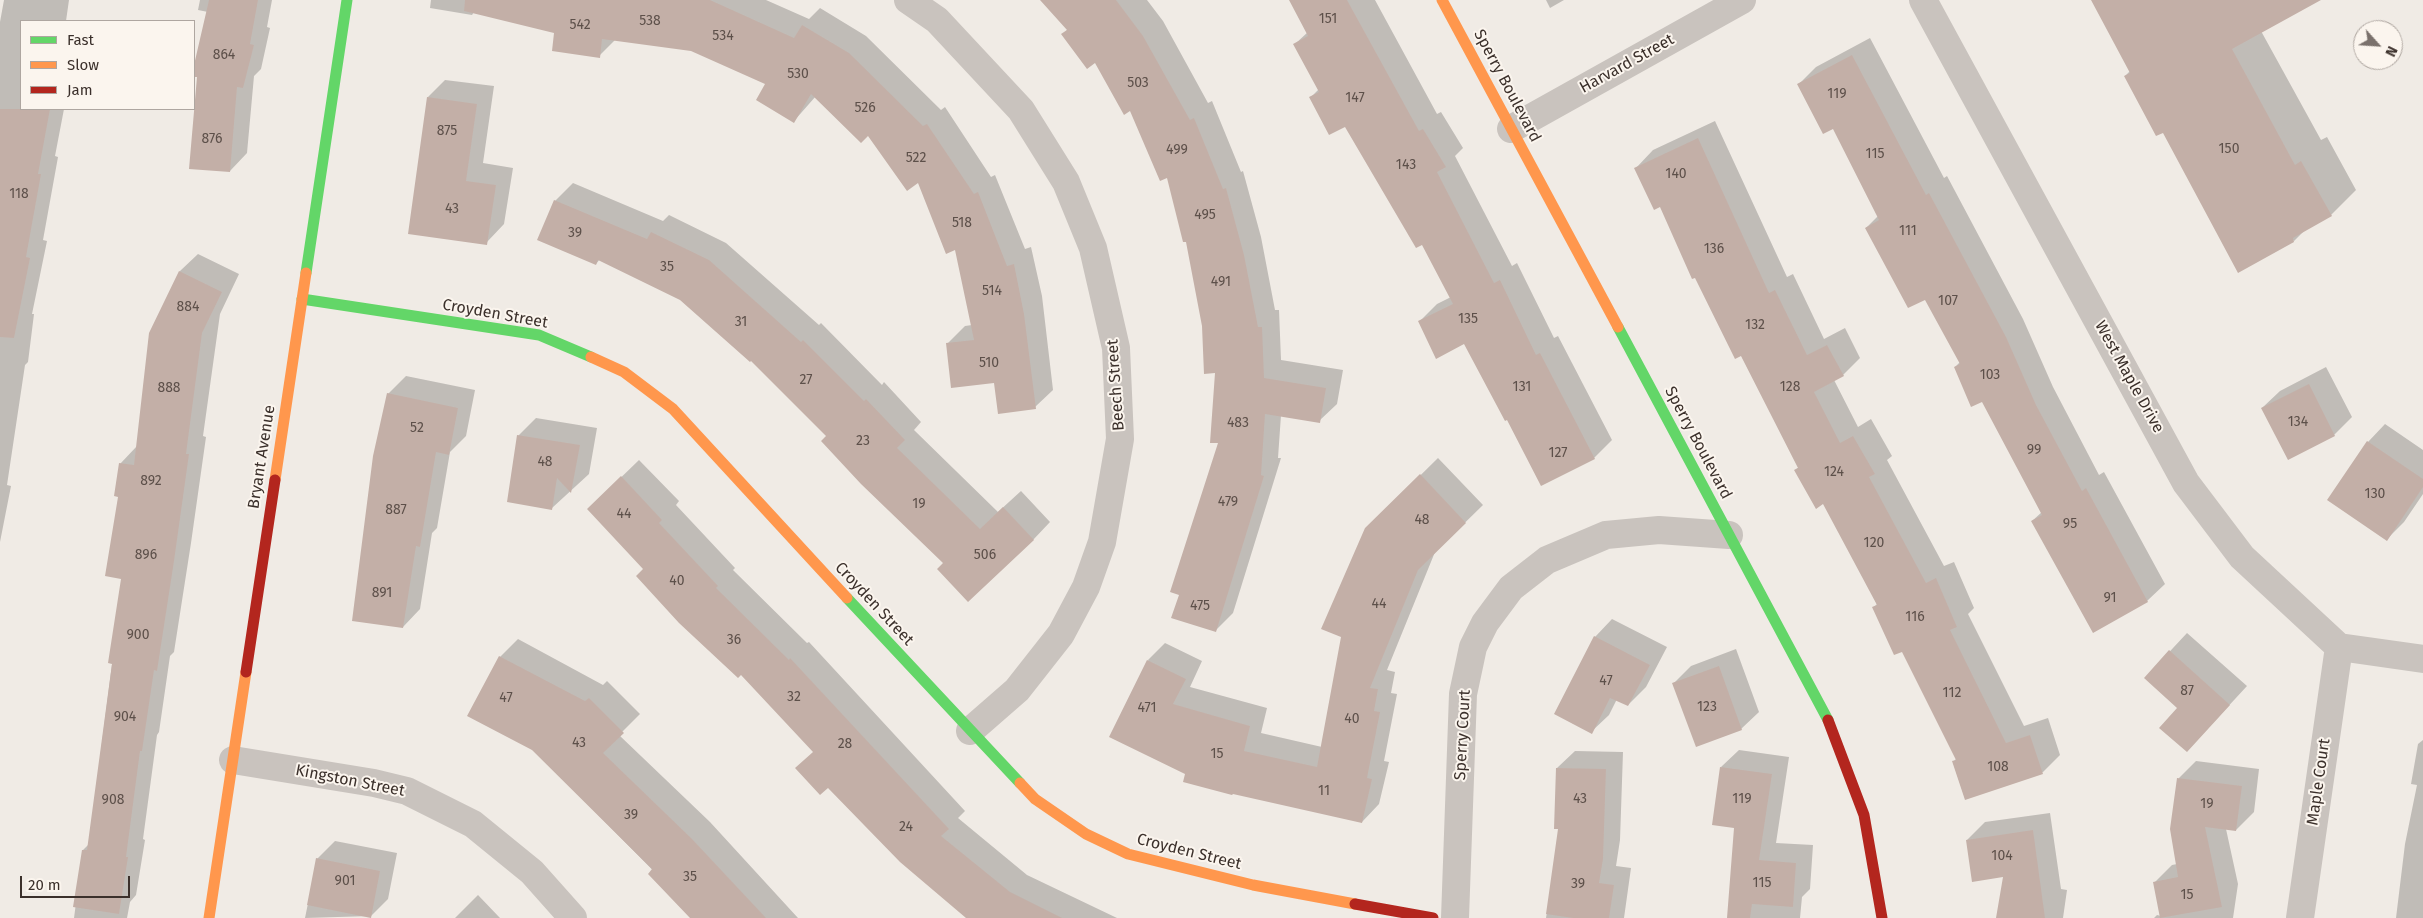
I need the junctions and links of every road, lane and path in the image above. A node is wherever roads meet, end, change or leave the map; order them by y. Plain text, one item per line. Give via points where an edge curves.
1 (347, 0) edge
2 (908, 0) edge
3 (1442, 0) edge
4 (1742, 0) edge
5 (1923, 0) edge
6 (1511, 129) junction
7 (302, 299) junction
8 (1729, 535) junction
9 (2339, 646) junction
10 (2423, 659) edge
11 (970, 731) junction
12 (233, 760) junction
13 (209, 918) edge
14 (573, 918) edge
15 (1433, 918) edge
16 (1455, 918) edge
17 (1882, 918) edge
18 (2300, 918) edge

1 - 7 street, Bryant Avenue
2 - 11 street, Beech Street via 937,20 1021,110 1066,182 1093,248 1116,348 1120,439 1102,542 1086,587 1061,634 1017,690
3 - 6 street, Sperry Boulevard
4 - 6 street, Harvard Street
5 - 9 street, West Maple Drive via 2186,482 2242,557
6 - 8 street, Sperry Boulevard
7 - 11 street, Croyden Street via 539,335 624,372 673,409
7 - 12 street, Bryant Avenue
8 - 16 street, Sperry Court via 1659,530 1606,535 1547,560 1511,588 1485,623 1473,647 1463,694
8 - 17 street, Sperry Boulevard via 1827,717 1864,815
9 - 10 street
9 - 18 street, Maple Court
11 - 15 street, Croyden Street via 1035,799 1086,834 1128,854 1254,885
12 - 13 street, Bryant Avenue
12 - 14 street, Kingston Street via 407,791 473,824 532,872

